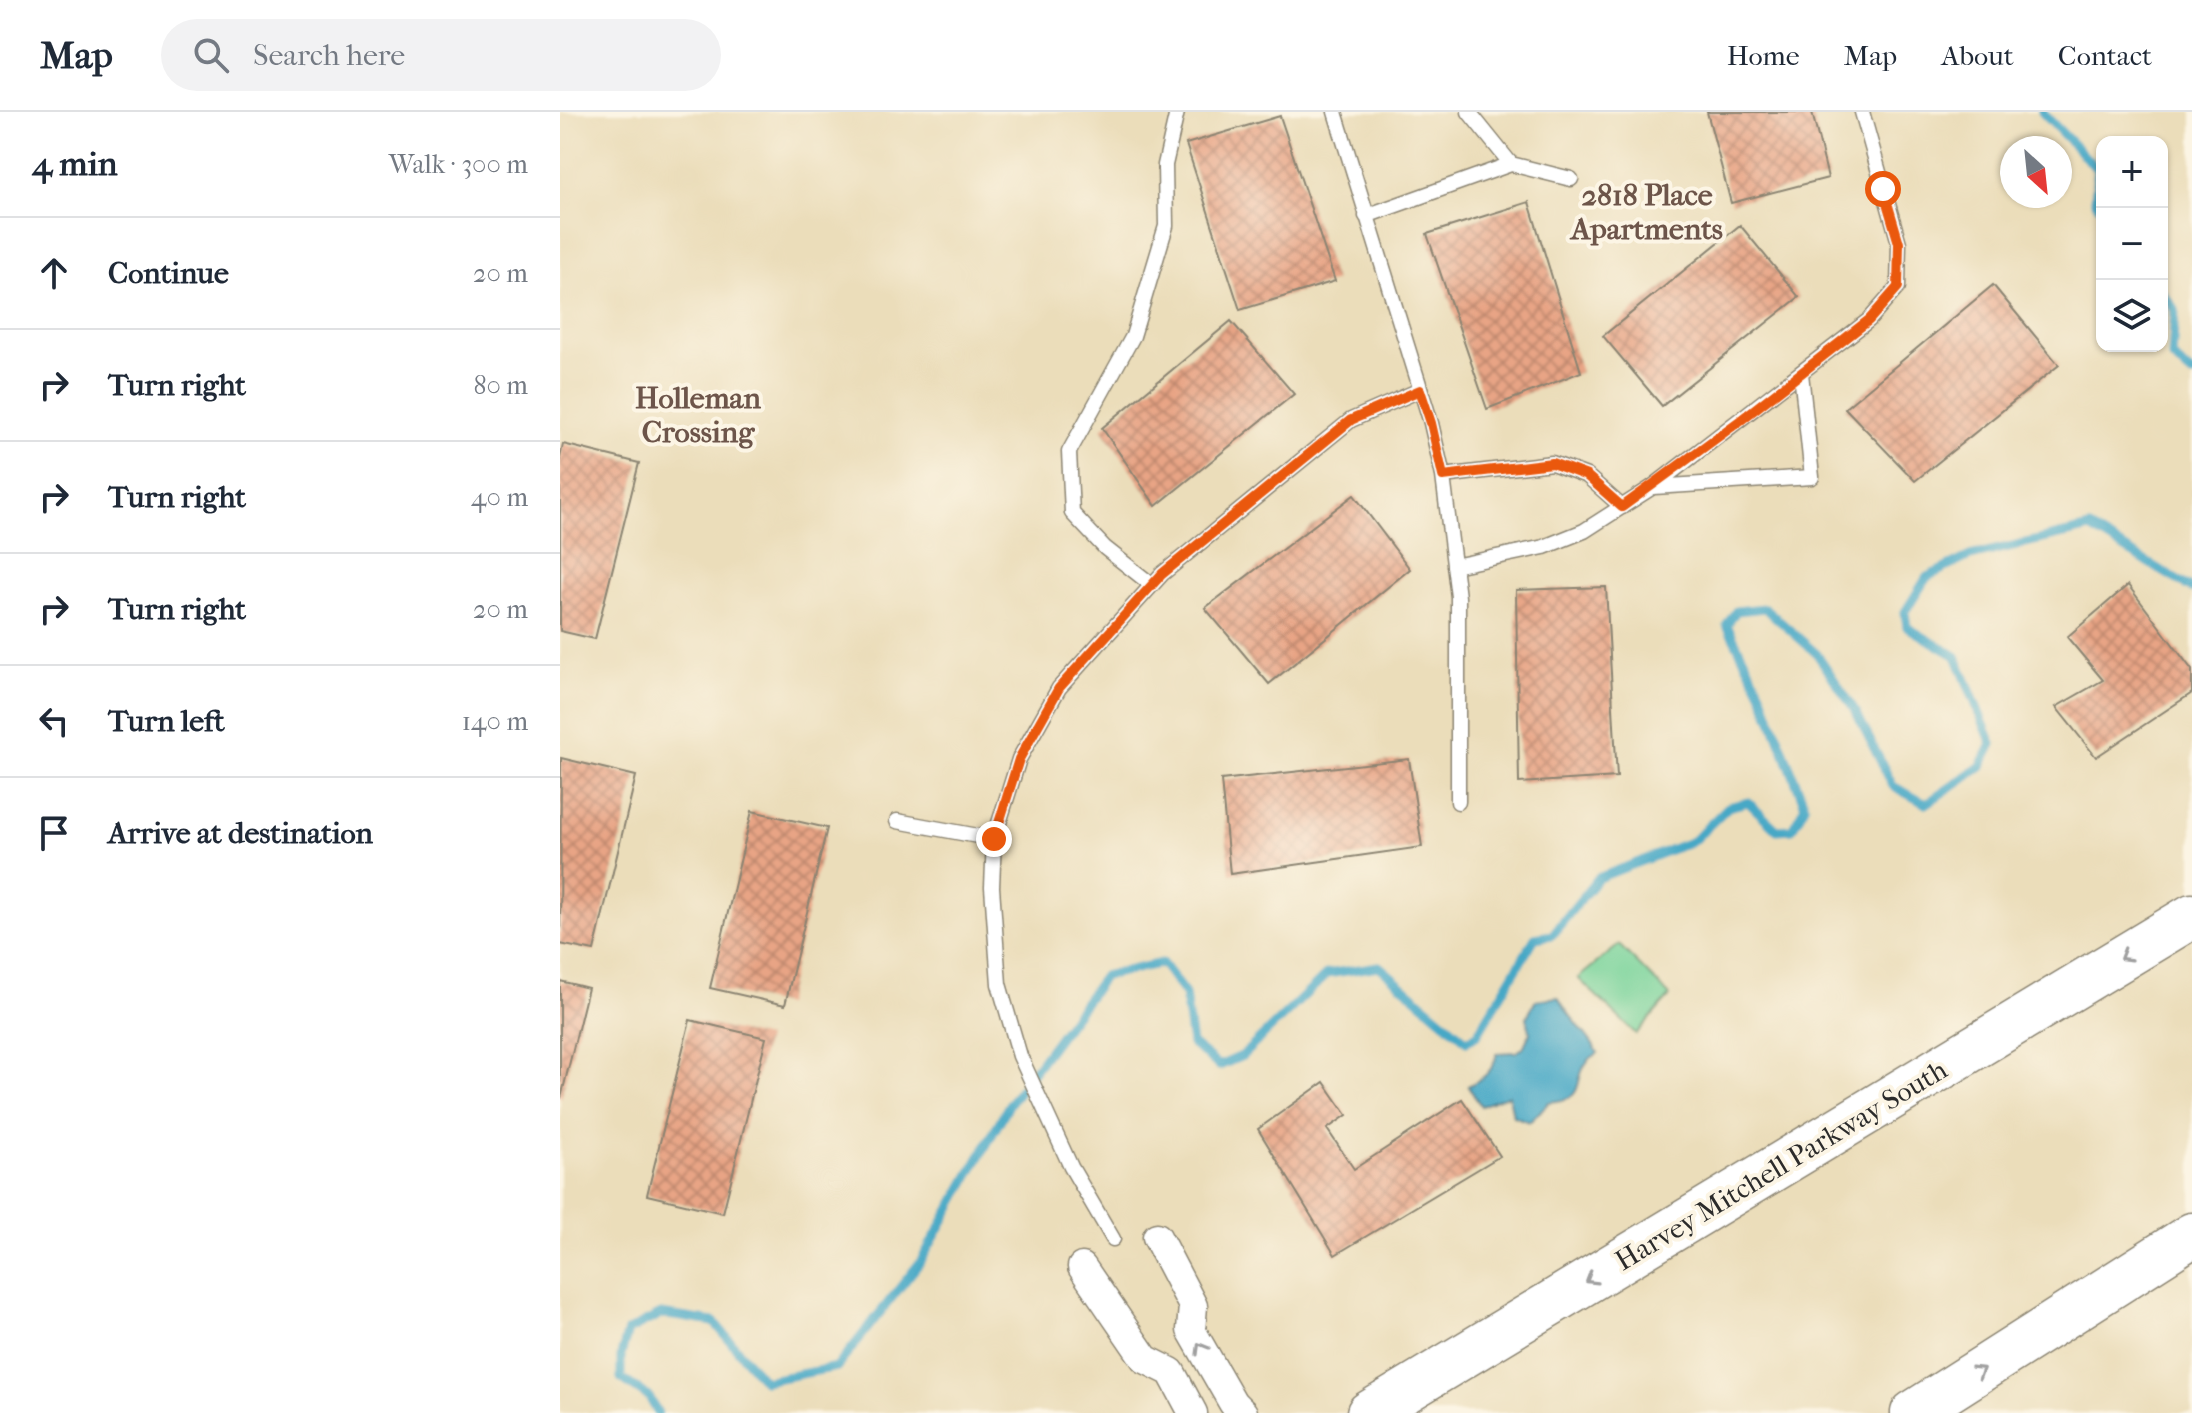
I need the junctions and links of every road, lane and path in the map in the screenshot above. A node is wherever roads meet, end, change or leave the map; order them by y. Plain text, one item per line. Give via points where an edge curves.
1 (1177, 112) edge
2 (1335, 112) edge
3 (1469, 112) edge
4 (1862, 112) edge
5 (1511, 164) junction
6 (1571, 179) dead end
7 (1366, 216) junction
8 (1801, 373) junction
9 (1420, 390) junction
10 (1443, 476) junction
11 (1651, 488) junction
12 (1622, 507) junction
13 (1454, 566) junction
14 (1152, 585) junction
15 (1458, 802) dead end
16 (897, 821) dead end
17 (994, 839) junction
18 (2192, 916) edge
19 (2192, 1235) edge
20 (1157, 1237) dead end
21 (1113, 1239) dead end
22 (1082, 1267) dead end
23 (1193, 1413) edge
24 (1243, 1413) edge
25 (1369, 1413) edge
26 (1913, 1413) edge

1 - 14 lane via 1165,165 1166,226 1133,336 1069,452 1072,513
2 - 7 lane
3 - 5 lane
4 - 8 lane via 1899,243 1898,287 1869,320
5 - 6 lane
5 - 7 lane
7 - 9 lane
8 - 11 lane
8 - 11 lane via 1812,477
9 - 10 lane
9 - 14 lane via 1351,420
10 - 12 lane via 1552,463 1587,476
10 - 13 lane
11 - 12 lane
12 - 13 lane via 1584,531 1544,547
13 - 15 lane
14 - 17 lane via 1059,688 1019,759
16 - 17 lane
17 - 21 lane via 999,984 1020,1056 1071,1167
18 -> 25 highway, Harvey Mitchell Parkway South
26 -> 19 highway
24 -> 20 street via 1191,1330 1193,1306
22 - 23 street via 1145,1359 1171,1372

